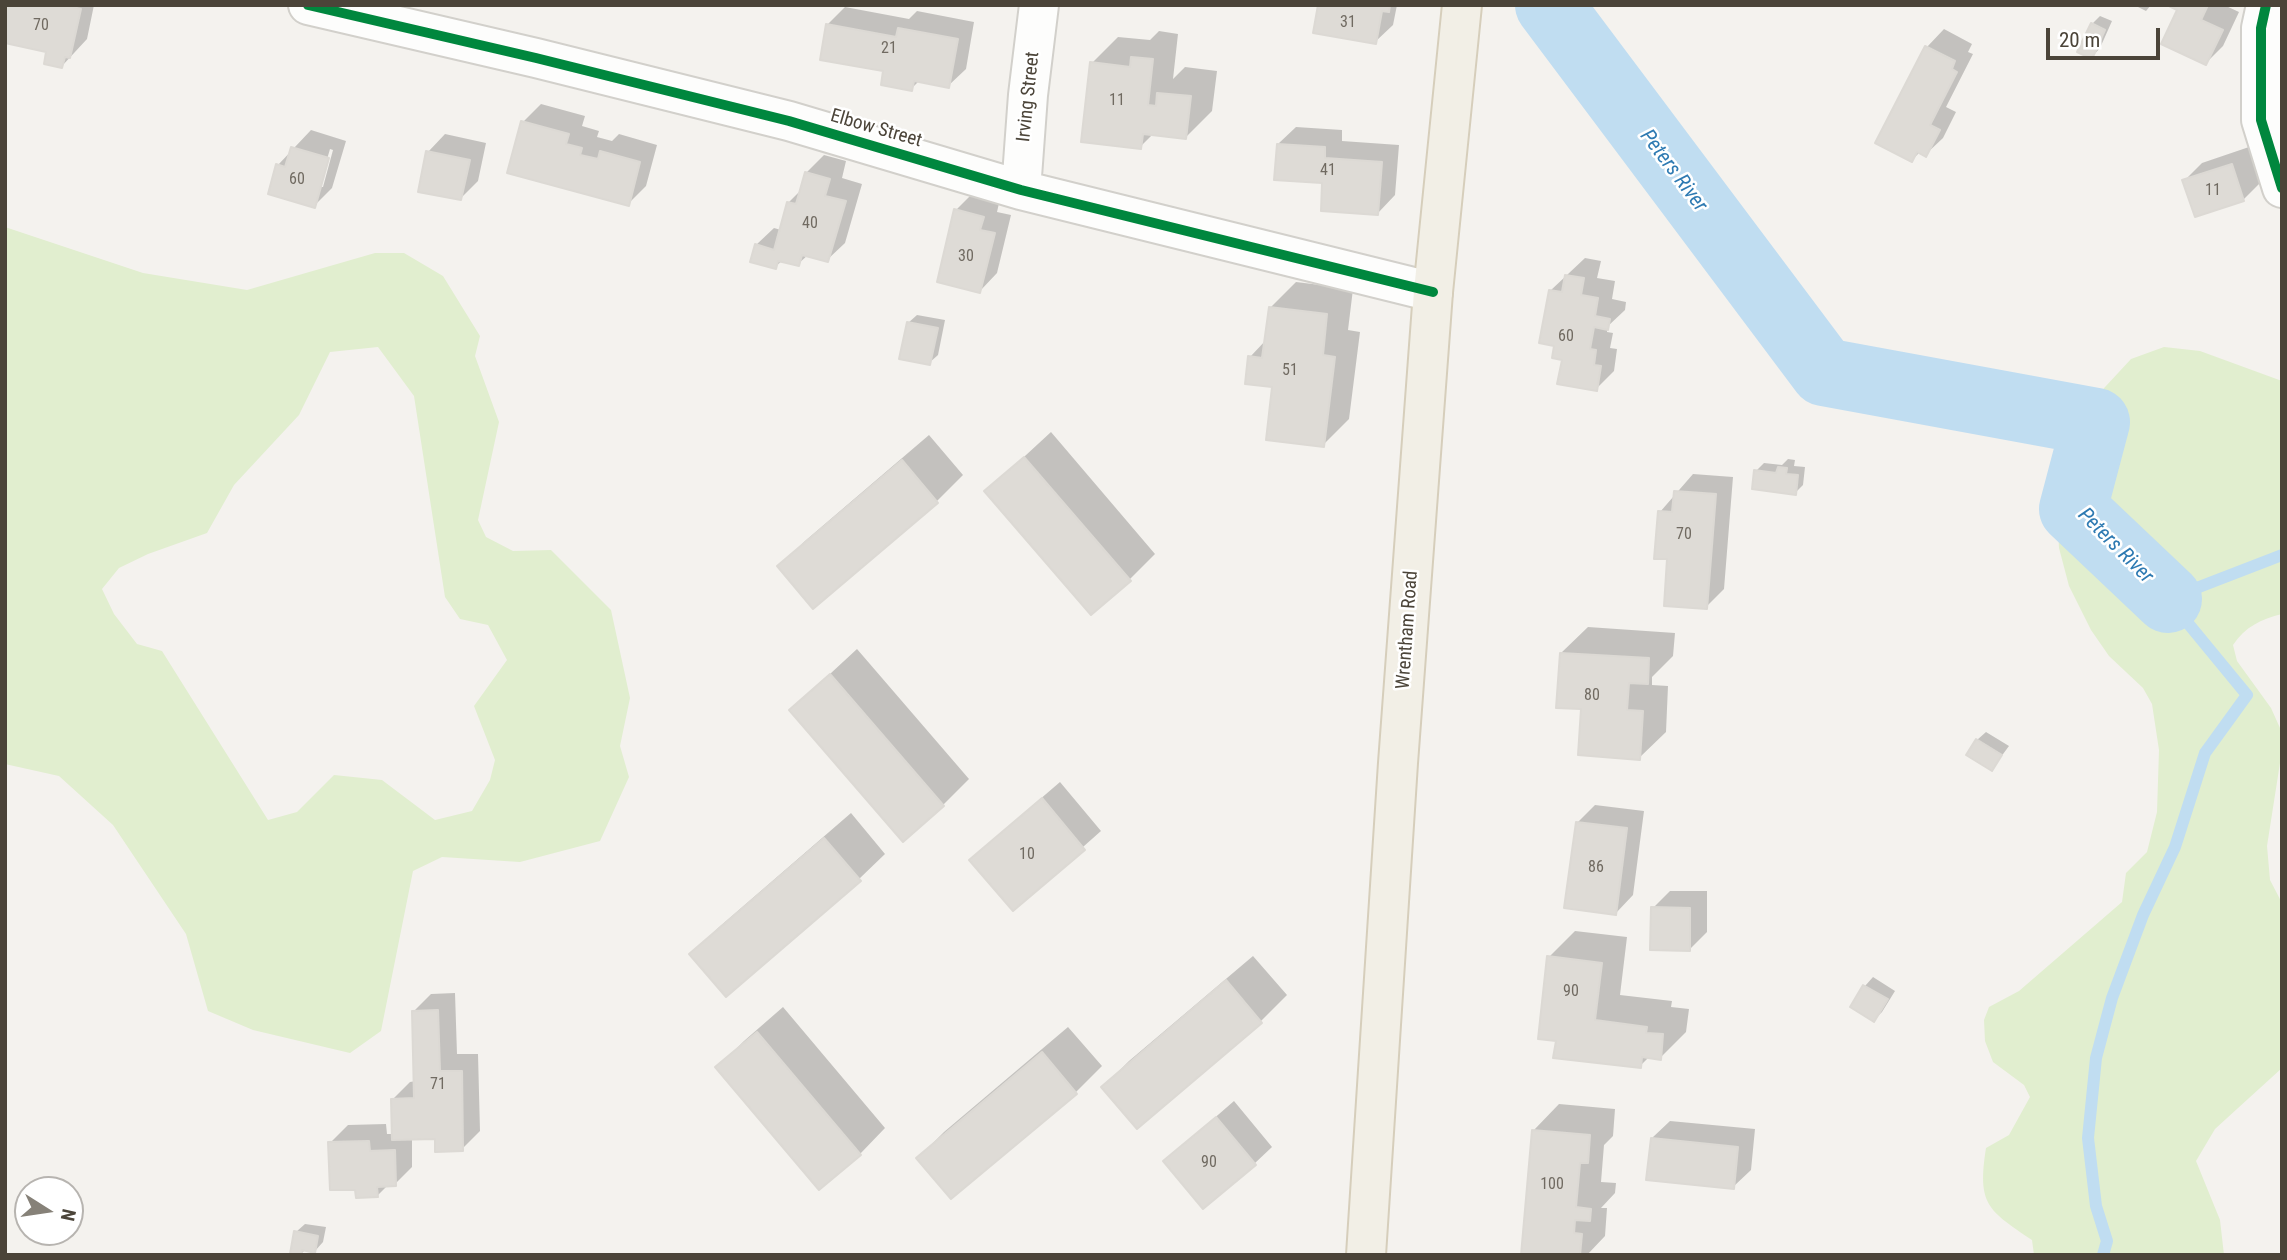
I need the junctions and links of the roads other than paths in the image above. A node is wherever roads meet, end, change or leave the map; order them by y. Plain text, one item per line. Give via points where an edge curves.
1 (308, 5) edge
2 (1039, 5) edge
3 (1462, 5) edge
4 (2266, 5) edge
5 (2282, 188) edge
6 (1021, 190) junction
7 (1433, 292) junction
8 (1366, 1255) edge

1 - 6 street, Elbow Street via 789,121
2 - 6 street, Irving Street
3 - 7 main road, Wrentham Road
4 - 5 street via 2261,28 2261,120
6 - 7 street, Elbow Street
7 - 8 main road, Wrentham Road

